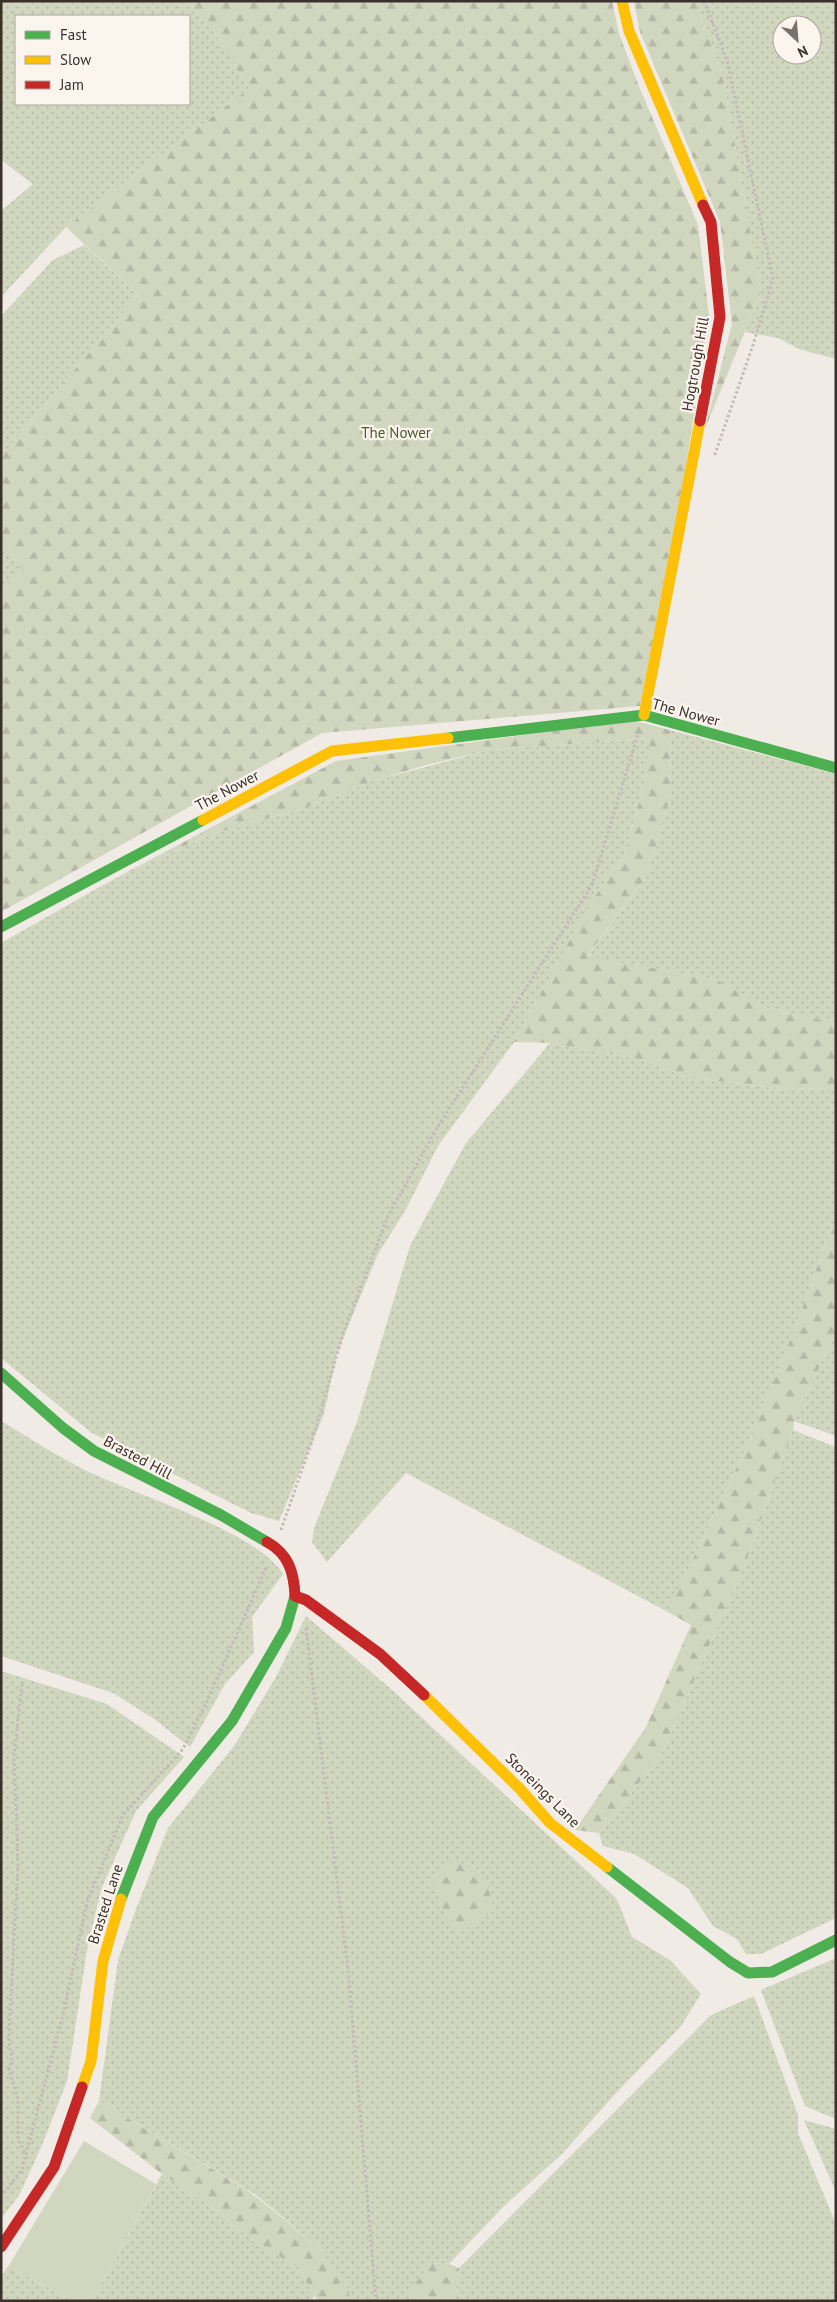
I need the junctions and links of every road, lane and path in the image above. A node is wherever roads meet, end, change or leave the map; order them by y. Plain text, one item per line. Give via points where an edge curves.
1 (622, 1) edge
2 (644, 715) junction
3 (836, 768) edge
4 (1, 927) edge
5 (1, 1373) edge
6 (275, 1546) junction
7 (301, 1598) junction
8 (22, 1684) dead end
9 (836, 1940) edge
10 (26, 2154) dead end
11 (1, 2246) edge
12 (376, 2301) edge

1 - 2 street, Hogtrough Hill via 629,31 711,222 720,317
2 - 3 street, The Nower
2 - 4 street, The Nower via 332,751
2 - 6 path via 592,885 437,1128 388,1216 344,1332 311,1444
5 - 6 street, Brasted Hill via 94,1451
6 - 7 street via 288,1562
7 - 9 street, Stoneings Lane via 380,1654 494,1763 550,1822 730,1962 748,1973 772,1972
7 - 11 street, Brasted Lane via 232,1721 158,1811 144,1836 114,1917 103,1961 91,2061 54,2167
7 - 12 path via 348,1970
8 - 10 path via 14,1756 18,1866 9,2040 12,2059 9,2070 18,2099 18,2140

